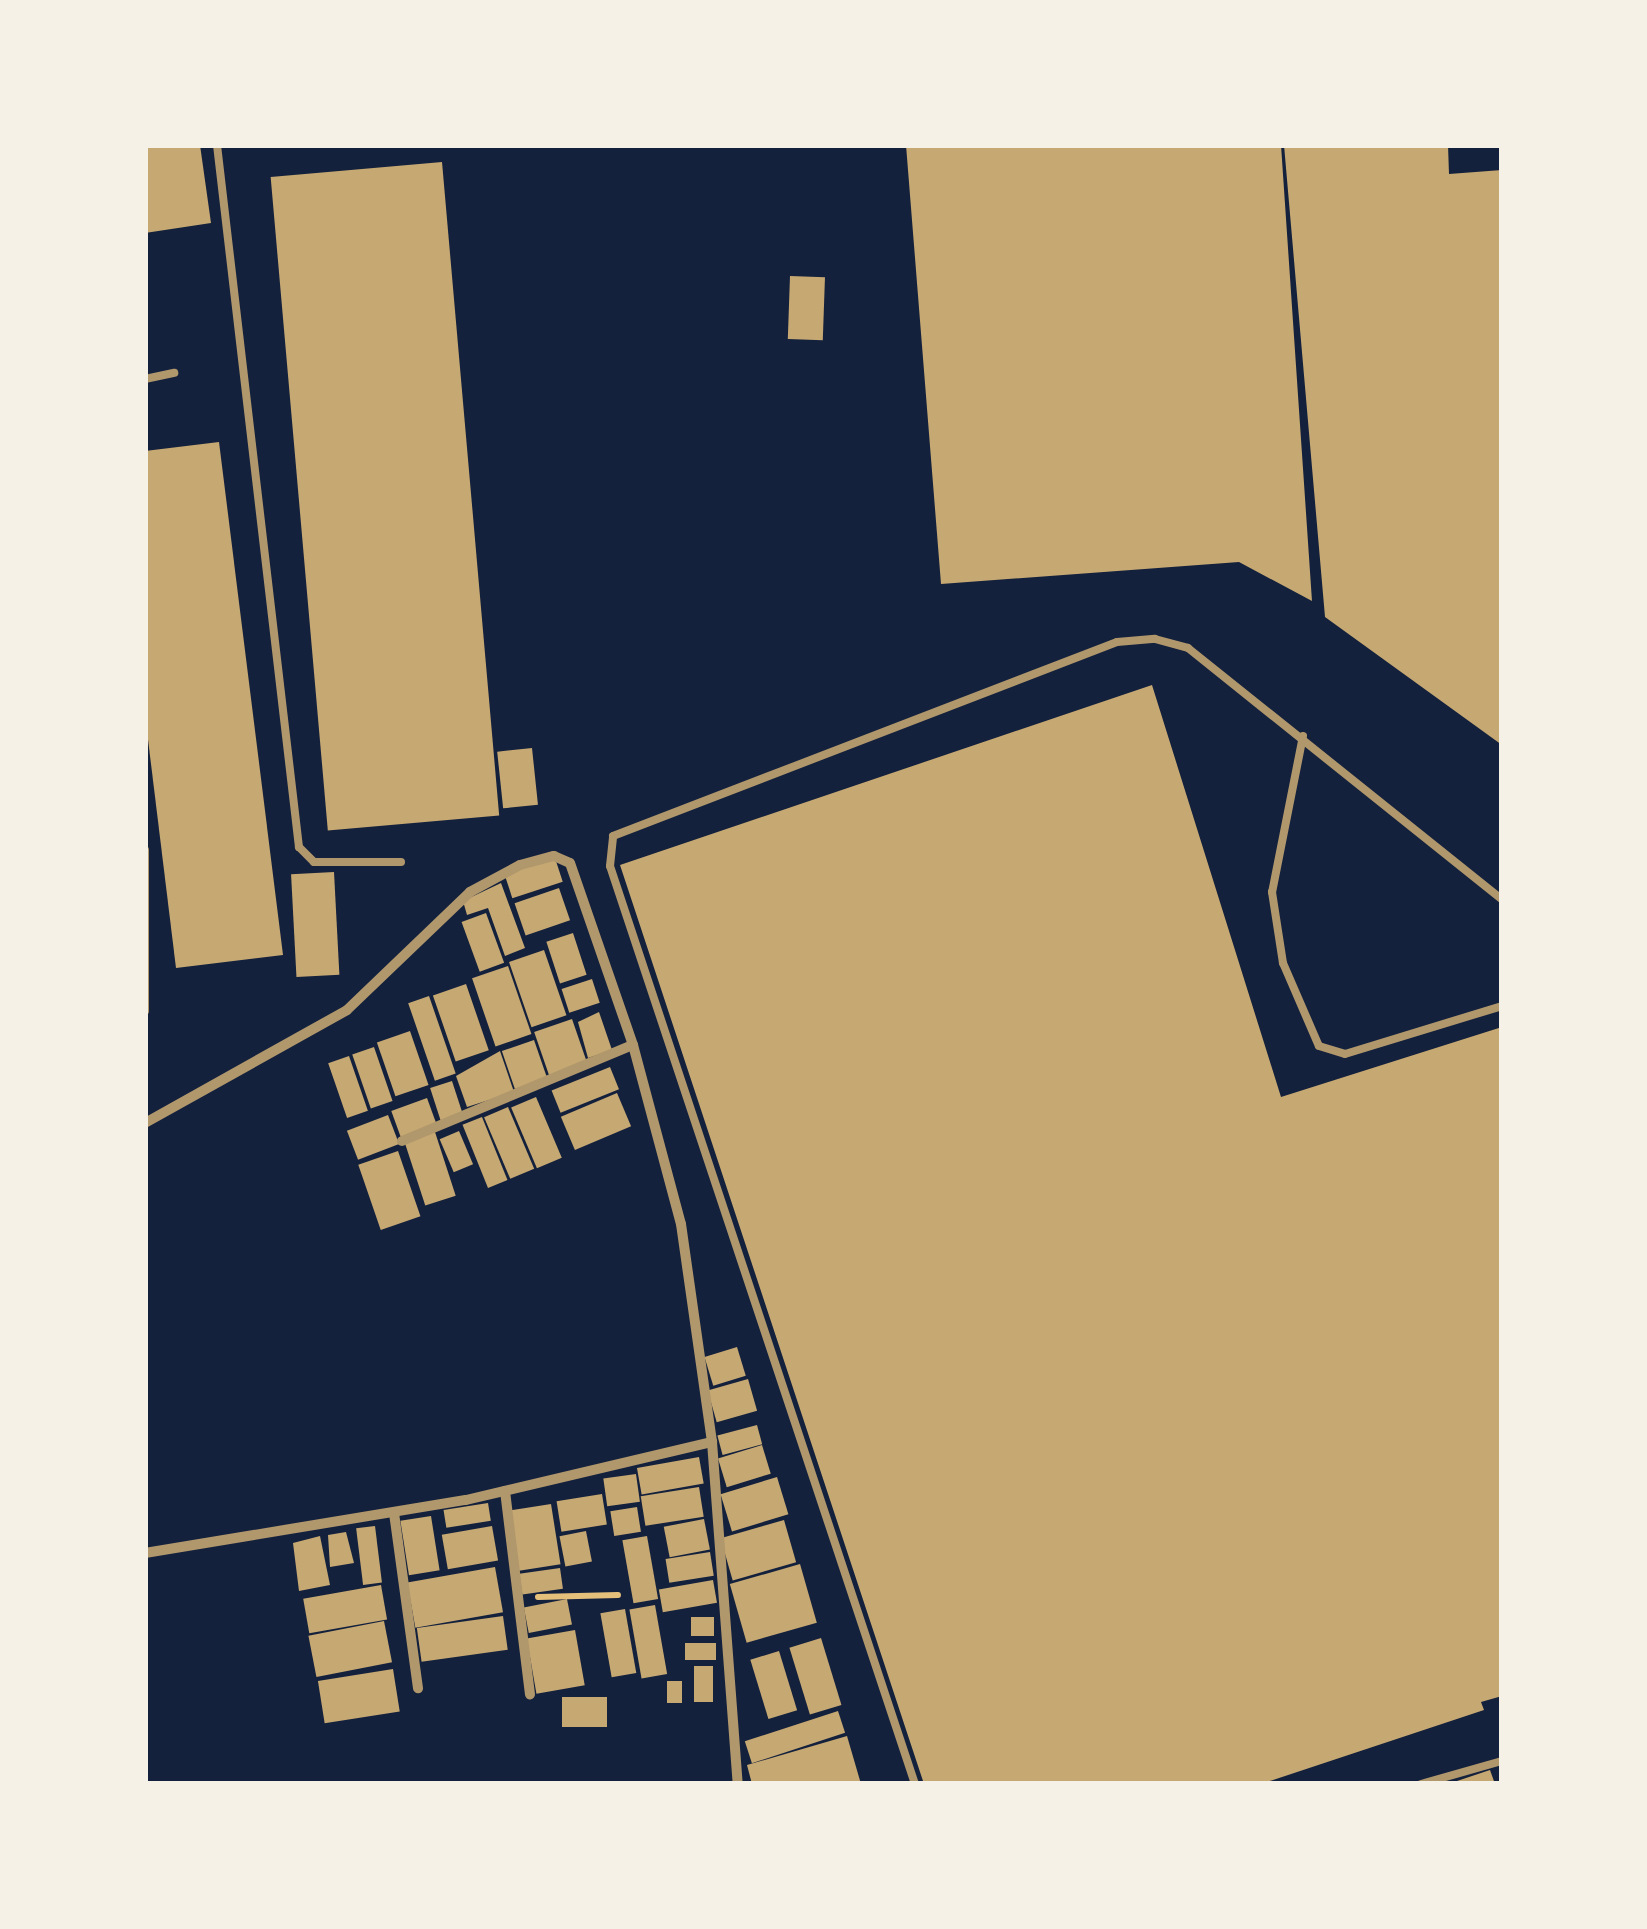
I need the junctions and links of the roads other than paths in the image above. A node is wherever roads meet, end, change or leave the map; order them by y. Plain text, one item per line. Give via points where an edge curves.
1 (217, 145) edge
2 (174, 374) dead end
3 (145, 380) edge
4 (1303, 736) junction
5 (145, 850) edge
6 (402, 862) dead end
7 (1502, 900) edge
8 (1502, 1006) edge
9 (145, 1012) edge
10 (634, 1045) junction
11 (145, 1123) edge
12 (402, 1141) dead end
13 (712, 1442) junction
14 (505, 1491) junction
15 (394, 1513) junction
16 (145, 1552) edge
17 (418, 1688) dead end
18 (530, 1694) dead end
19 (1502, 1761) edge
20 (738, 1784) edge
21 (915, 1784) edge
22 (1421, 1784) edge

1 - 6 lane via 299,847 314,862
2 - 3 lane
4 - 7 lane
4 - 8 lane via 1272,892 1283,962 1318,1046 1344,1054
4 - 21 lane via 1188,648 1117,642 613,836 610,866
5 - 9 lane
10 - 11 street via 576,879 554,856 450,906 347,1010
10 - 12 street
10 - 13 street via 681,1224
13 - 14 street
13 - 20 street
14 - 15 street
14 - 18 street
15 - 16 street
15 - 17 street
19 - 22 lane

